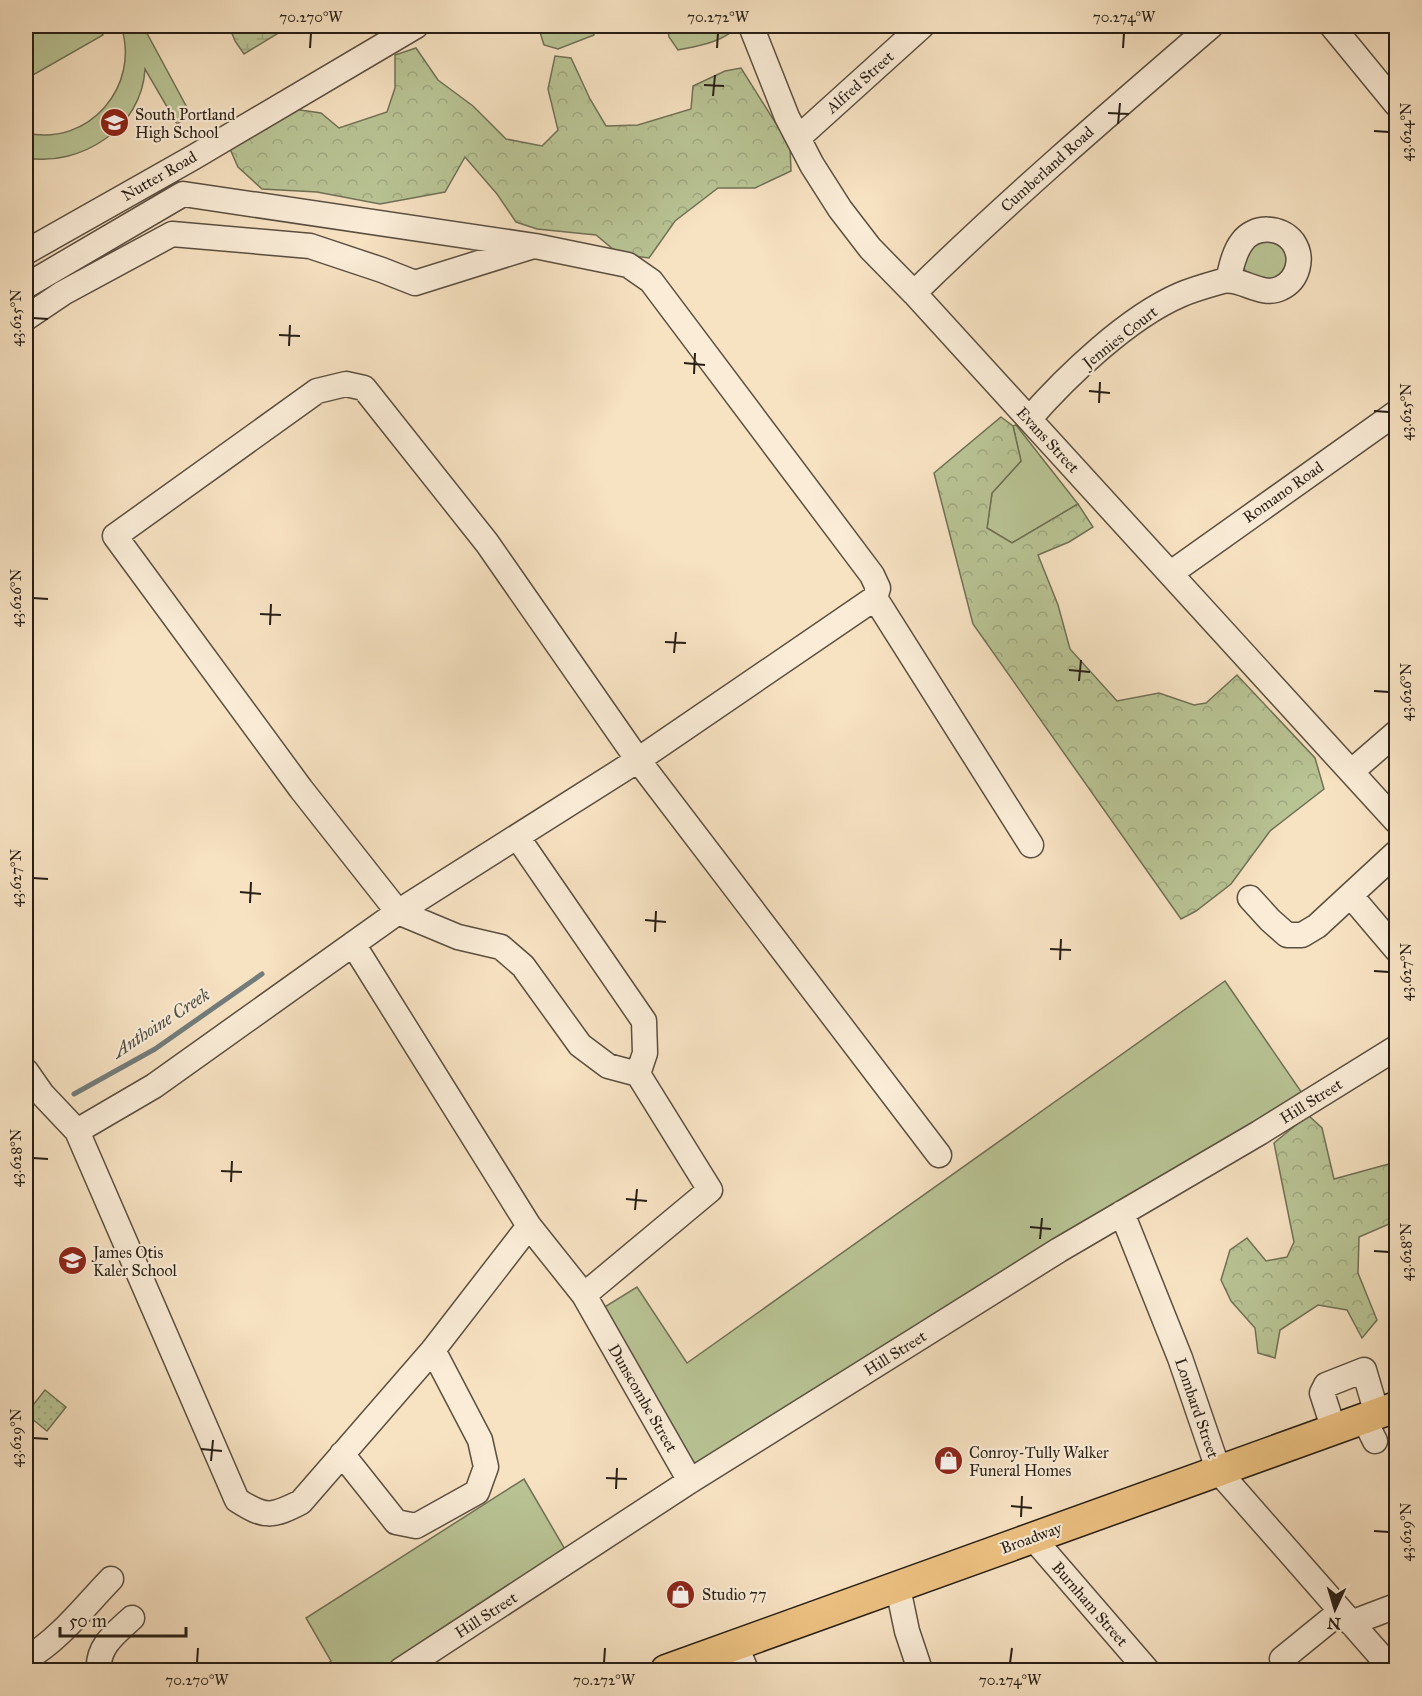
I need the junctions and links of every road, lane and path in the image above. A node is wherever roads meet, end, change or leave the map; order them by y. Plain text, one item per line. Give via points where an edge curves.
1 (416, 26) edge
2 (751, 26) edge
3 (922, 26) edge
4 (1211, 26) edge
5 (1332, 26) edge
6 (1396, 104) edge
7 (798, 138) junction
8 (536, 246) junction
9 (26, 252) edge
10 (1228, 280) dead end
11 (26, 286) edge
12 (914, 293) junction
13 (26, 318) edge
14 (1396, 413) edge
15 (1029, 419) junction
16 (1171, 573) junction
17 (875, 598) junction
18 (1396, 733) edge
19 (638, 760) junction
20 (1352, 771) junction
21 (1396, 821) edge
22 (518, 838) junction
23 (1031, 846) dead end
24 (1396, 853) edge
25 (1351, 896) junction
26 (1250, 898) dead end
27 (399, 912) junction
28 (353, 944) junction
29 (1396, 949) edge
30 (1396, 1048) edge
31 (26, 1071) edge
32 (638, 1074) junction
33 (34, 1094) edge
34 (77, 1131) junction
35 (939, 1155) dead end
36 (1122, 1212) junction
37 (529, 1226) junction
38 (590, 1305) junction
39 (433, 1350) junction
40 (1378, 1420) edge
41 (1334, 1430) junction
42 (342, 1454) junction
43 (1219, 1472) junction
44 (690, 1481) junction
45 (1033, 1538) junction
46 (111, 1579) dead end
47 (898, 1588) junction
48 (1396, 1606) edge
49 (1346, 1617) junction
50 (132, 1618) dead end
51 (741, 1658) edge
52 (26, 1659) edge
53 (1282, 1659) dead end
54 (1384, 1659) dead end
55 (99, 1671) edge
56 (401, 1671) edge
57 (666, 1671) edge
58 (920, 1671) edge
59 (1148, 1671) edge

1 - 9 street, Nutter Road
2 - 7 street, Evans Street
3 - 7 street, Alfred Street
4 - 12 street, Cumberland Road via 1071,147
5 - 6 street
7 - 12 street, Evans Street via 840,209 870,248
8 - 11 street via 183,194
8 - 13 street via 415,283 310,246 172,234 63,293
8 - 17 street via 628,265 651,281 872,575 878,588
10 - 15 street, Jennies Court via 1192,290 1149,311 1057,387
12 - 15 street, Evans Street
14 - 16 street, Romano Road
15 - 16 street, Evans Street
16 - 20 street, Evans Street
17 - 19 street
17 - 23 street
18 - 20 street
19 - 22 street
19 - 27 street via 487,543 364,388 346,384 317,391 116,536 301,789
19 - 35 street
20 - 21 street, Evans Street
22 - 27 street
22 - 32 street via 644,1021 645,1053
24 - 25 street
25 - 26 street via 1302,935 1287,934
25 - 29 street
27 - 28 street
27 - 32 street via 458,937 501,946 523,966 580,1045 608,1066
28 - 34 street via 154,1086
28 - 37 street, Dunscombe Street
30 - 36 street, Hill Street
31 - 33 street
32 - 38 street via 710,1190
33 - 34 street
34 - 42 street via 237,1500 257,1513 279,1513 301,1502
36 - 43 street, Lombard Street via 1180,1358
36 - 44 street, Hill Street
37 - 38 street, Dunscombe Street
37 - 39 street
38 - 44 street, Dunscombe Street
39 - 42 street
39 - 42 street via 480,1440 486,1467 477,1492 416,1526 396,1522
40 - 41 main road, Broadway
40 - 41 street via 1364,1370 1326,1385 1322,1393
41 - 43 main road, Broadway
43 - 45 main road, Broadway
43 - 49 street, Lombard Street
44 - 56 street, Hill Street
45 - 47 main road, Broadway
45 - 59 street, Burnham Street
46 - 52 street via 62,1631
47 - 51 main road, Broadway
47 - 58 street
48 - 49 street
49 - 53 street
49 - 54 street, Lombard Street
50 - 55 street via 105,1643
51 - 57 main road, Broadway

